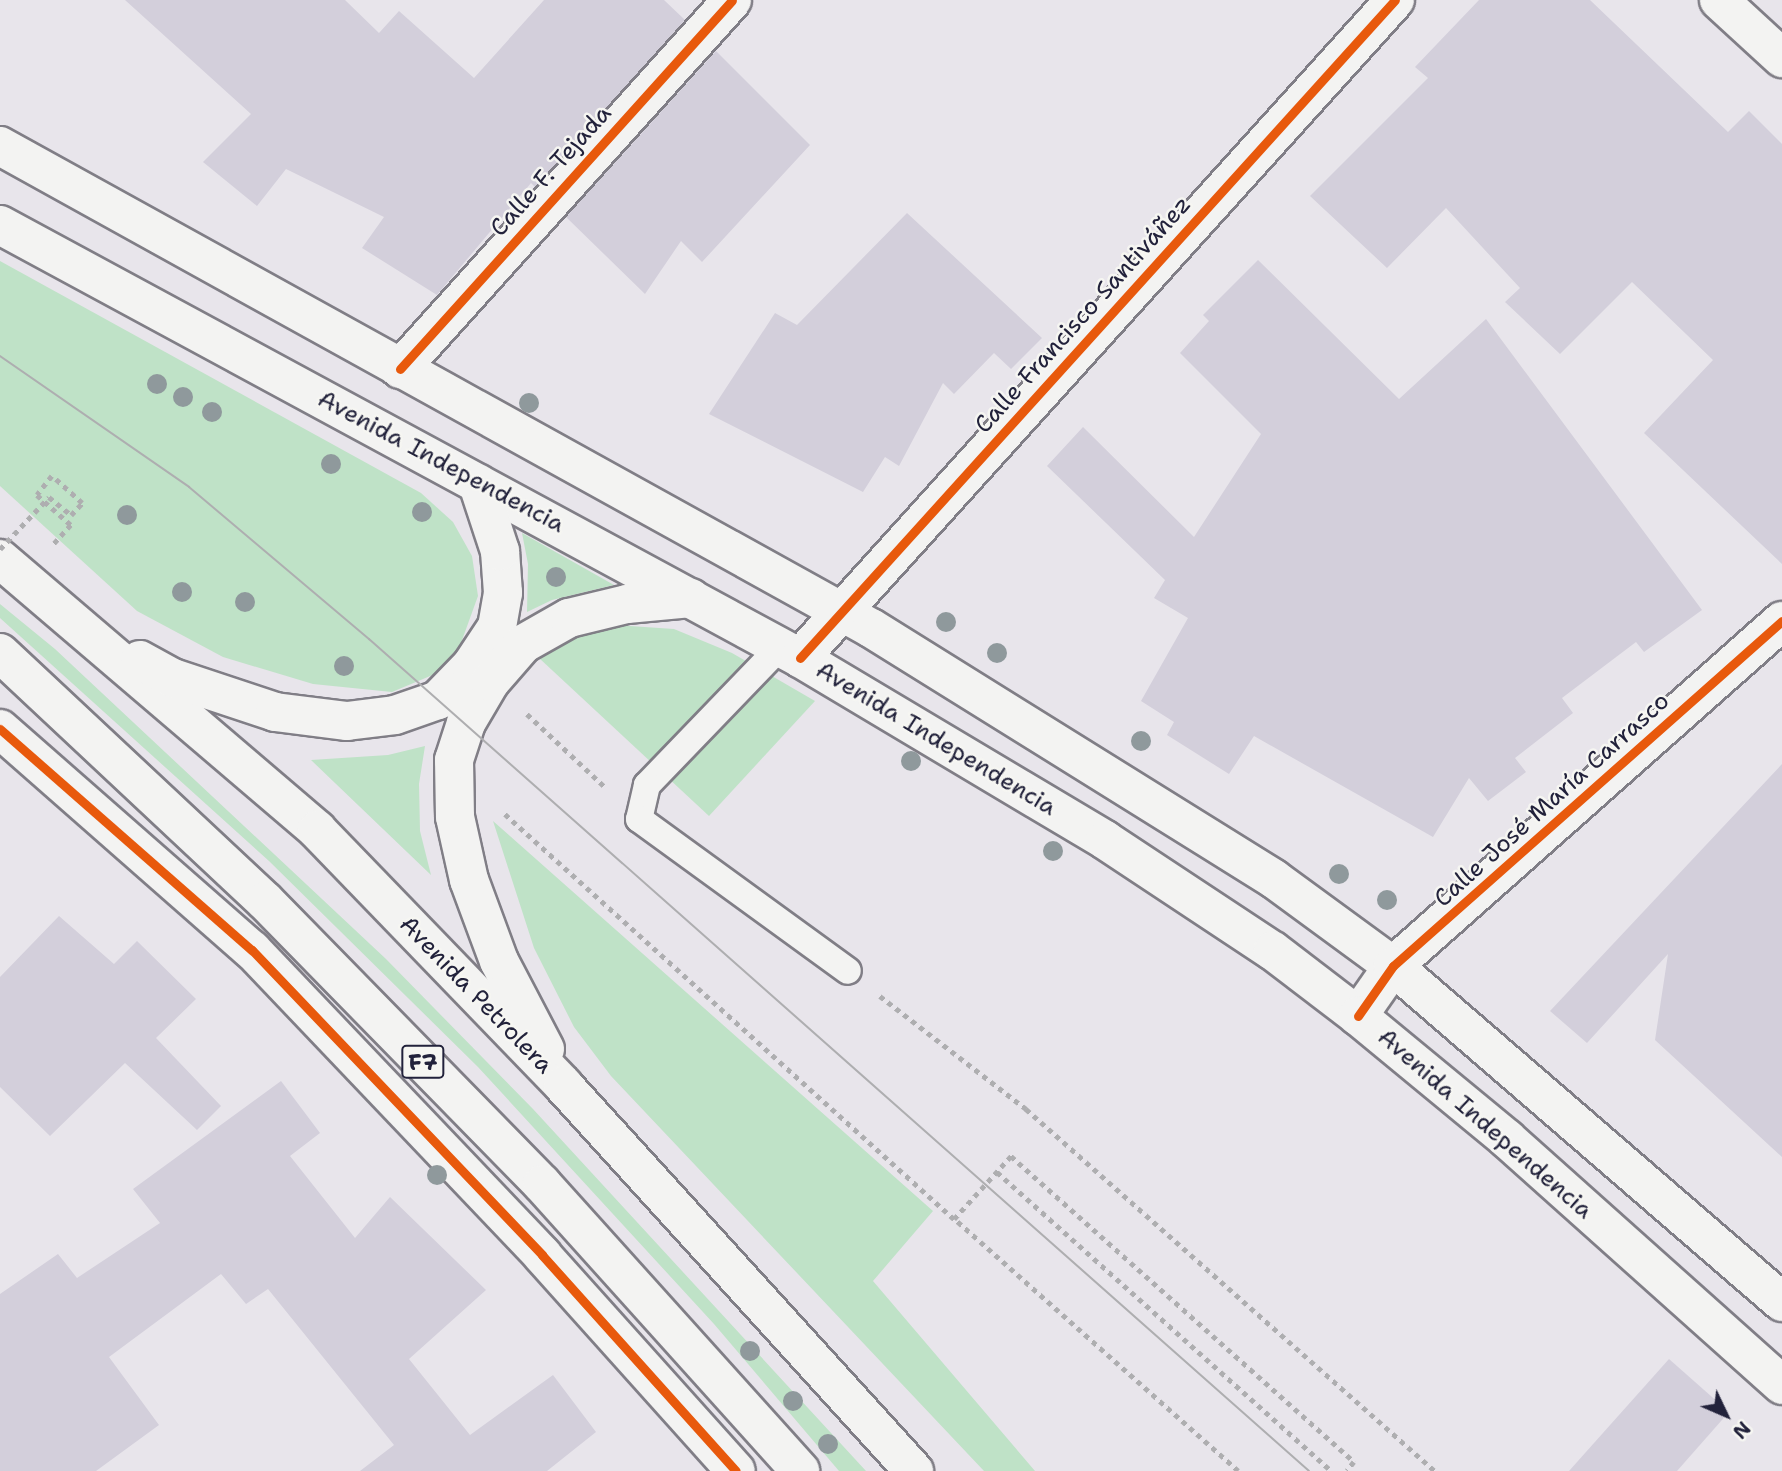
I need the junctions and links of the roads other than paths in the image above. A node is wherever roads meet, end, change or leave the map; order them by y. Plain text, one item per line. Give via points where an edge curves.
1 (732, 0) edge
2 (1395, 0) edge
3 (1719, 0) edge
4 (1782, 58) edge
5 (0, 146) edge
6 (0, 225) edge
7 (400, 369) junction
8 (478, 484) junction
9 (0, 559) edge
10 (691, 598) junction
11 (840, 611) junction
12 (1782, 621) edge
13 (74, 623) junction
14 (790, 652) junction
15 (0, 653) edge
16 (0, 729) edge
17 (1393, 966) junction
18 (848, 971) road end
19 (1358, 1016) junction
20 (564, 1085) junction
21 (1782, 1302) edge
22 (1782, 1385) edge
23 (736, 1471) edge
24 (800, 1471) edge
25 (914, 1471) edge

1 - 7 main road, Calle F. Tejada
2 - 11 main road, Calle Francisco Santiváñez
3 - 4 main road
5 - 7 main road
6 - 8 main road, Avenida Independencia
7 - 11 main road
8 - 10 main road, Avenida Independencia
8 - 13 main road via 500,551 503,593 496,627 471,666 438,700 395,715 347,721 275,712 173,678
9 - 13 main road, Avenida Petrolera
10 - 14 main road, Avenida Independencia
10 - 20 main road via 626,604 569,618 523,644 490,682 466,723 454,760 456,817 470,880 499,961
11 - 14 main road, Calle Francisco Santiváñez
11 - 17 main road via 957,678 1274,879
12 - 17 main road, Calle José María Carrasco
13 - 20 main road, Avenida Petrolera via 317,830
14 - 18 lane via 647,785 639,818
14 - 19 main road, Avenida Independencia via 1105,840 1273,951
15 - 24 main road, F7 via 265,901 542,1184
16 - 23 main road via 252,950 542,1255
17 - 19 main road, Calle José María Carrasco
17 - 21 main road
19 - 22 main road, Avenida Independencia via 1507,1139
20 - 25 main road, Avenida Petrolera

